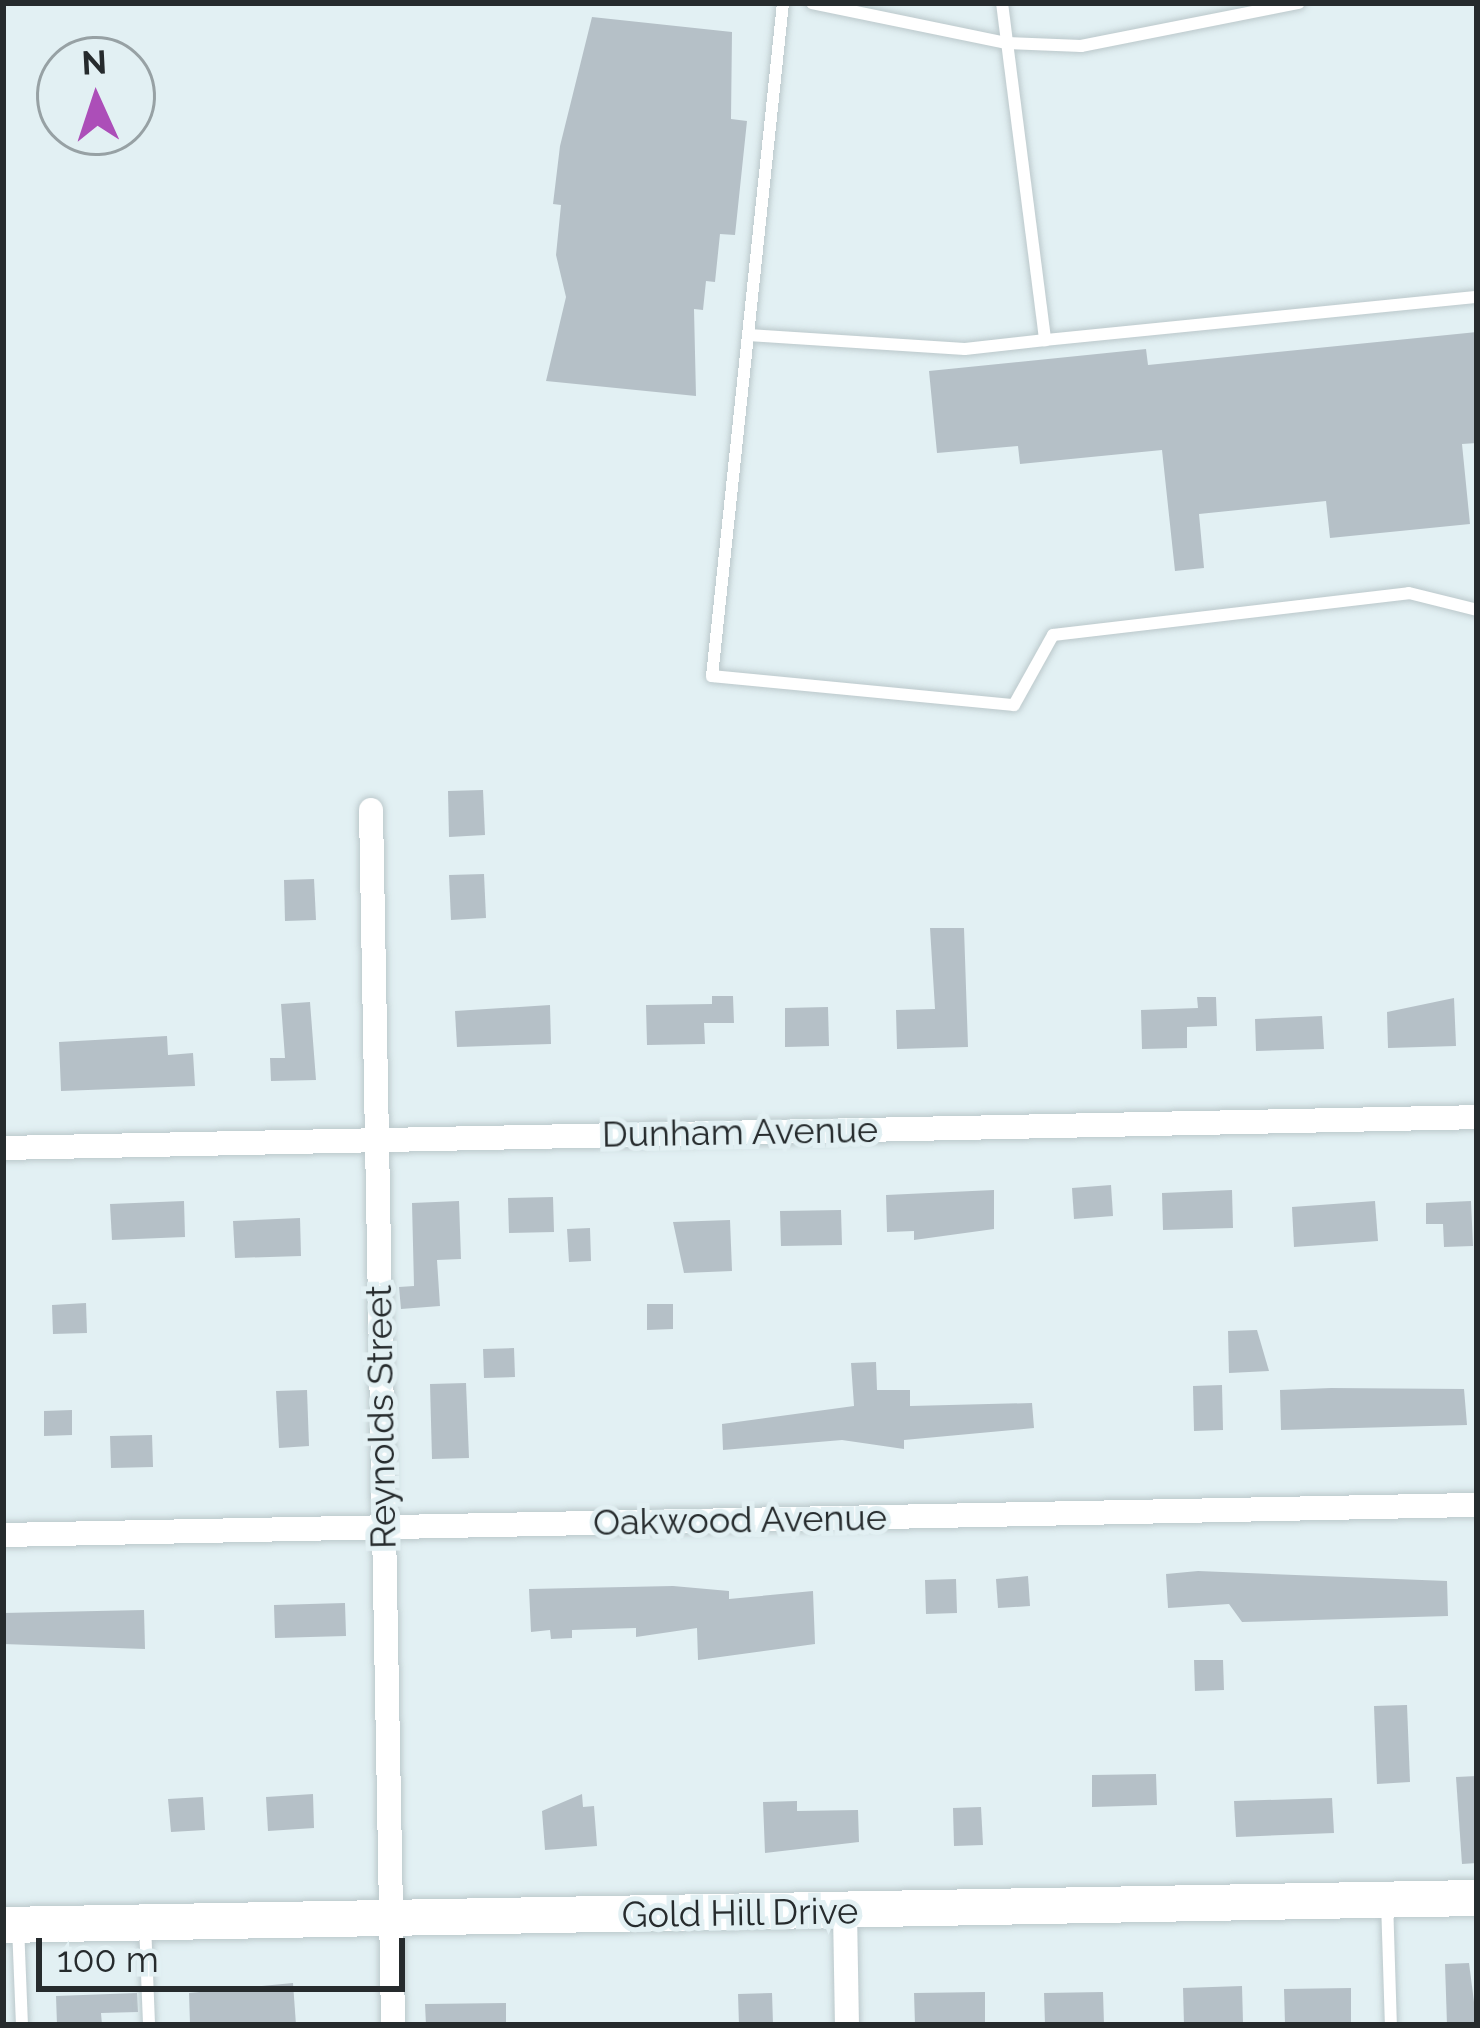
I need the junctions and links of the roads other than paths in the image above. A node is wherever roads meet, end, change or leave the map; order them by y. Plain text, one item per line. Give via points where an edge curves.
1 (783, 3) edge
2 (812, 3) edge
3 (1002, 3) edge
4 (1299, 3) edge
5 (1007, 43) junction
6 (1477, 297) edge
7 (748, 334) junction
8 (1045, 340) junction
9 (1477, 610) edge
10 (371, 810) dead end
11 (1477, 1117) edge
12 (378, 1140) junction
13 (3, 1148) edge
14 (1477, 1505) edge
15 (382, 1526) junction
16 (3, 1535) edge
17 (1477, 1898) edge
18 (1387, 1900) junction
19 (845, 1912) junction
20 (390, 1918) junction
21 (145, 1923) junction
22 (11, 1925) edge
23 (19, 1962) junction
24 (3, 1963) edge
25 (22, 2025) edge
26 (148, 2025) edge
27 (393, 2025) edge
28 (848, 2025) edge
29 (1391, 2025) edge

1 - 7 lane
2 - 5 lane
3 - 5 lane
4 - 5 lane via 1169,36
5 - 8 lane
6 - 8 lane
7 - 8 lane via 965,349
7 - 9 lane via 712,676 1014,705 1053,635 1409,593
10 - 12 street, Reynolds Street
11 - 12 street, Dunham Avenue
12 - 13 street, Dunham Avenue
12 - 15 street, Reynolds Street
14 - 15 street, Oakwood Avenue
15 - 16 street, Oakwood Avenue
15 - 20 street, Reynolds Street
17 - 18 street, Gold Hill Drive
18 - 19 street, Gold Hill Drive
18 - 29 lane
19 - 20 street, Gold Hill Drive
19 - 28 street
20 - 21 street, Gold Hill Drive
20 - 27 street, Reynolds Street
21 - 22 street, Gold Hill Drive
21 - 26 lane
22 - 23 lane
23 - 24 lane
23 - 25 lane

